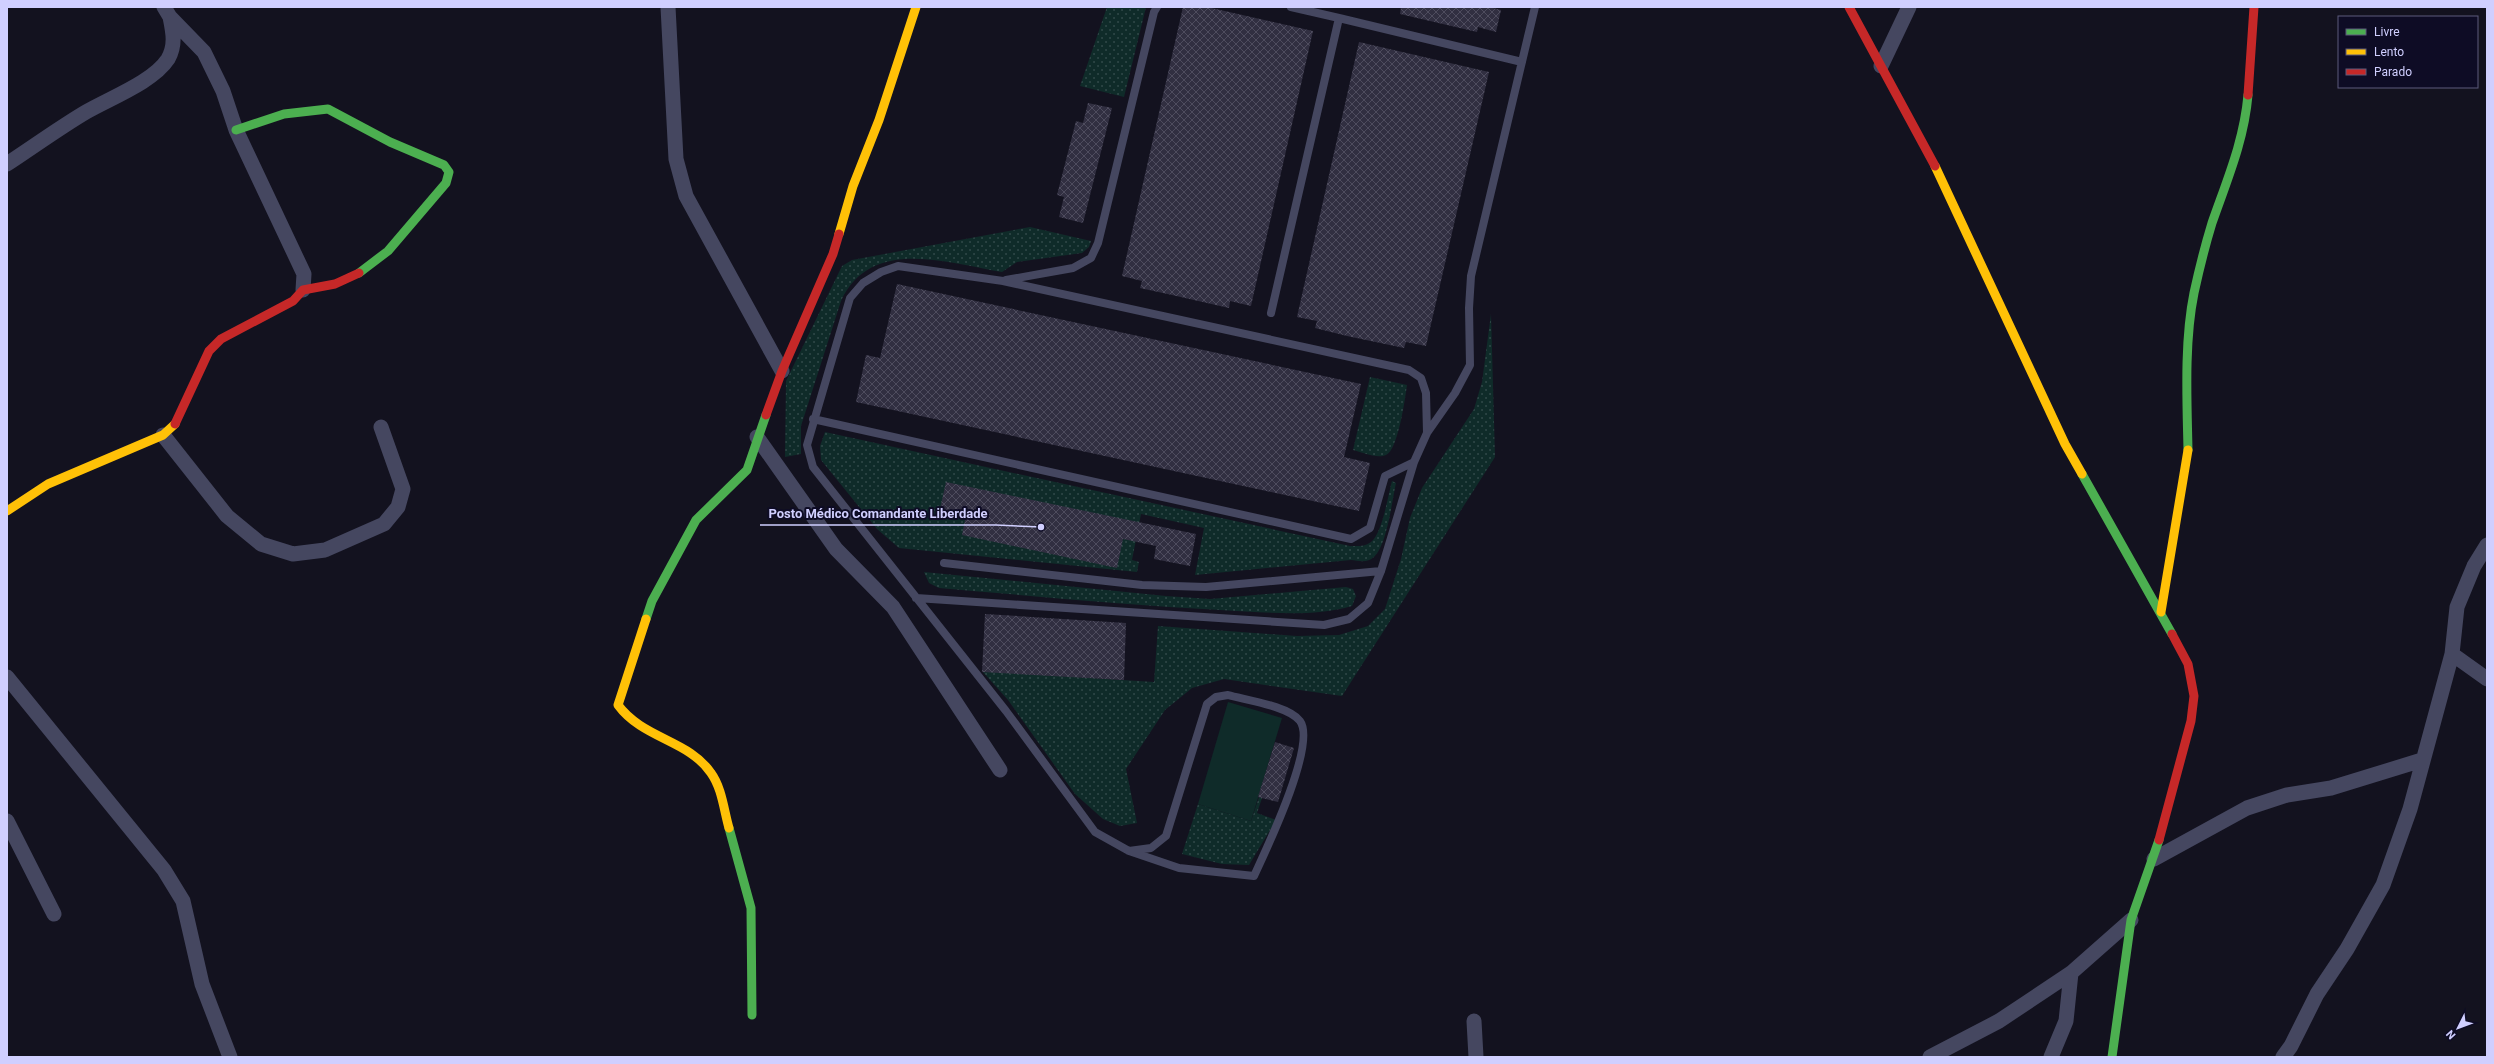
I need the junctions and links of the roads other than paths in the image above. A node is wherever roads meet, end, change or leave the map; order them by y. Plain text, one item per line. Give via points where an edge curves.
1 (668, 7) edge
2 (916, 7) edge
3 (1157, 7) edge
4 (1291, 7) edge
5 (1535, 7) edge
6 (1848, 7) edge
7 (1909, 7) edge
8 (2254, 7) edge
9 (167, 12) edge
10 (1339, 18) junction
11 (1522, 62) junction
12 (1881, 66) junction
13 (236, 130) junction
14 (7, 164) edge
15 (1004, 281) junction
16 (303, 290) junction
17 (1271, 313) dead end
18 (782, 371) junction
19 (813, 419) junction
20 (381, 427) dead end
21 (1427, 433) junction
22 (163, 435) junction
23 (757, 437) junction
24 (1414, 462) junction
25 (7, 511) edge
26 (2487, 545) edge
27 (944, 563) dead end
28 (1381, 571) junction
29 (916, 598) junction
30 (2161, 612) junction
31 (2452, 654) junction
32 (7, 677) edge
33 (2487, 679) edge
34 (2422, 760) junction
35 (1000, 770) dead end
36 (7, 822) edge
37 (1129, 851) junction
38 (2154, 859) junction
39 (54, 914) dead end
40 (2131, 920) junction
41 (2071, 973) junction
42 (752, 1015) dead end
43 (1474, 1021) dead end
44 (230, 1057) edge
45 (1476, 1057) edge
46 (1930, 1057) edge
47 (2051, 1057) edge
48 (2112, 1057) edge
49 (2284, 1057) edge

1 - 18 street via 676,158 686,196
2 - 18 street via 879,120 853,186 833,254
3 - 15 lane via 1098,244 1091,258 1074,268
4 - 10 lane
5 - 11 lane
6 - 12 street
7 - 12 street
8 - 30 street via 2246,118 2237,157 2212,224 2194,295 2187,369 2188,460
9 - 13 street via 204,52 223,91
9 - 14 street via 174,40 168,58 156,70 144,80 86,112
10 - 11 lane
10 - 17 lane
11 - 21 lane via 1471,276 1470,366
12 - 30 street via 1947,187 2065,444
13 - 16 street via 304,274
13 - 16 street via 284,114 328,109 390,142 444,165 449,172 446,183 388,251 360,272 335,284
15 - 19 lane via 898,266 881,272 864,283 850,298
15 - 21 lane via 1409,370 1421,378 1426,393
16 - 22 street via 293,301 222,339 209,351 178,421
18 - 23 street
19 - 24 lane via 1351,539 1370,528 1385,476
19 - 29 lane via 806,445 813,467
20 - 22 street via 403,488 398,508 384,524 325,550 293,554 261,544 227,516
21 - 24 lane
22 - 25 street via 48,484
23 - 35 street via 836,549 893,607
23 - 42 street via 746,470 696,520 652,601 618,705 623,716 633,723 692,756 710,771 718,788 751,908
24 - 28 lane
26 - 31 street via 2474,566 2457,607
27 - 28 lane via 1142,584 1206,587
28 - 29 lane via 1368,603 1349,619 1324,626
29 - 37 lane via 1006,711 1095,832
30 - 38 street via 2188,664 2194,696 2191,721
31 - 33 street
31 - 34 street
32 - 44 street via 164,870 182,901 202,984
34 - 38 street via 2331,788 2287,795 2248,808
34 - 49 street via 2410,809 2383,885 2347,949 2317,994
36 - 39 street
37 - 37 lane via 1151,848 1166,836 1207,704 1216,697 1228,695 1285,710 1300,721 1305,738 1283,812 1254,876 1179,868
38 - 40 street
40 - 41 street
40 - 48 street
41 - 46 street via 1999,1021
41 - 47 street via 2066,1021
43 - 45 street

